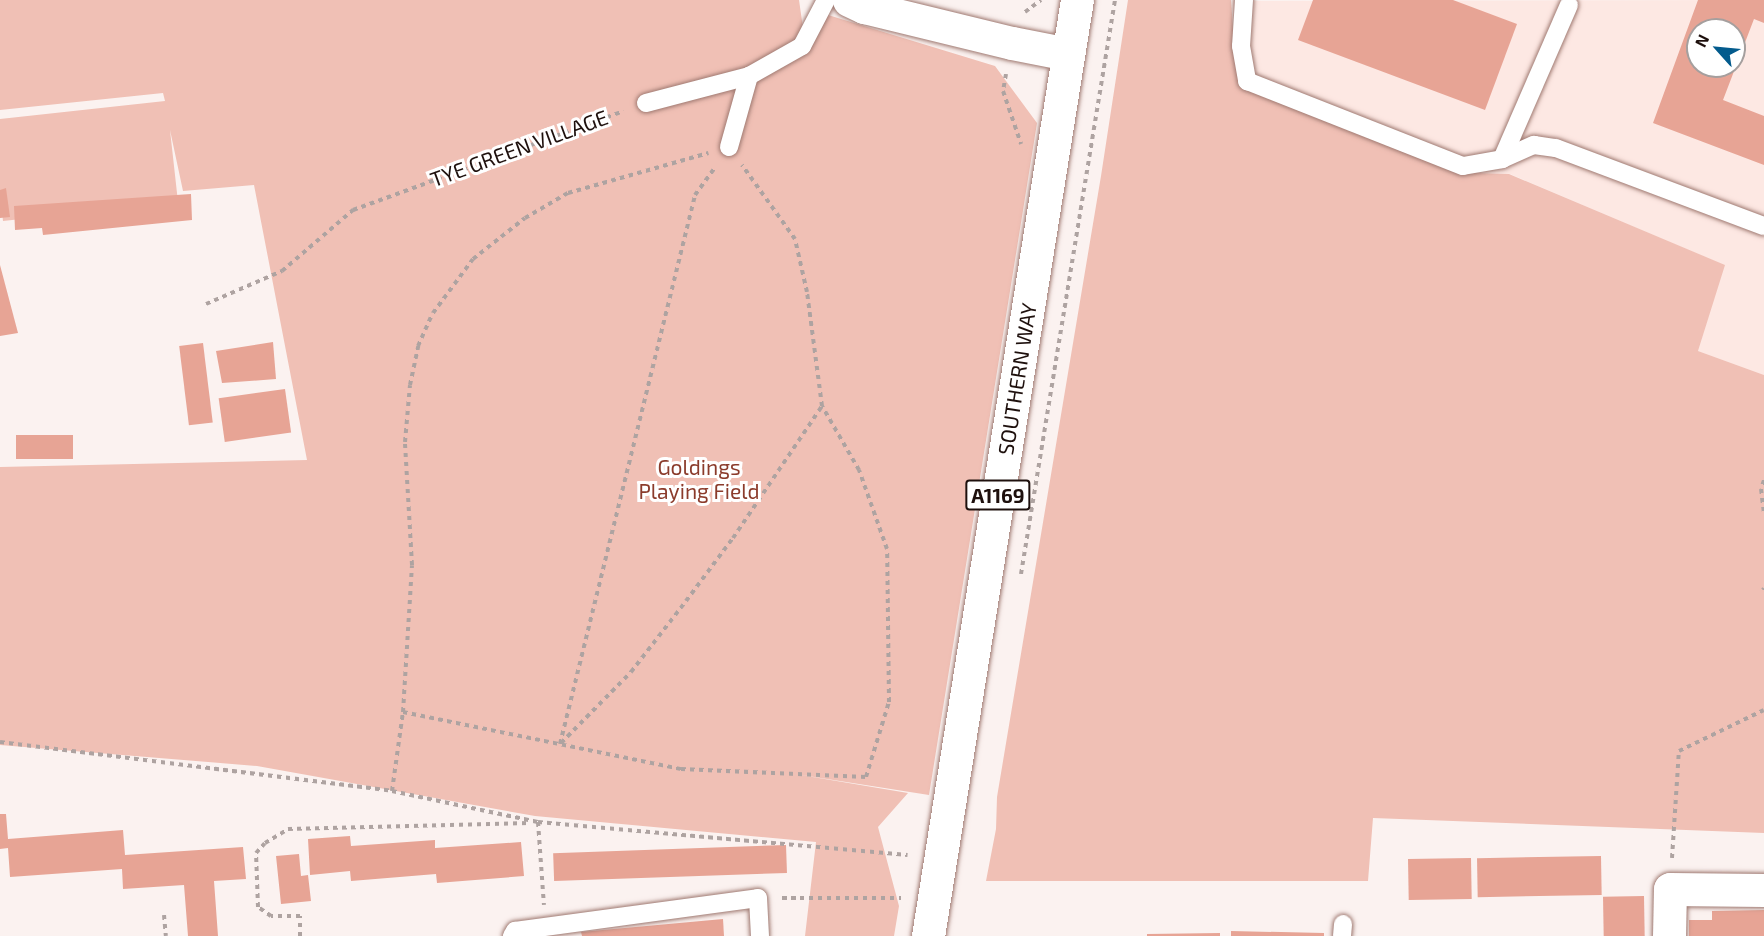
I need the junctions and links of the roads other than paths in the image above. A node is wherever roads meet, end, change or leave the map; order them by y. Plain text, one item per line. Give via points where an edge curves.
1 (826, 0) edge
2 (849, 0) edge
3 (1077, 0) edge
4 (1244, 0) edge
5 (1569, 5) dead end
6 (1068, 54) junction
7 (749, 76) junction
8 (646, 103) road end
9 (729, 147) road end
10 (1502, 159) junction
11 (1764, 226) edge
12 (1764, 890) edge
13 (512, 936) edge
14 (760, 936) edge
15 (928, 936) edge
16 (1669, 936) edge

1 - 7 lane via 802,46
2 - 6 main road
3 - 6 main road, SOUTHERN WAY / A1169
4 - 10 lane via 1241,46 1247,81 1463,166
5 - 10 lane
6 - 15 main road, SOUTHERN WAY / A1169
7 - 8 lane
7 - 9 lane
10 - 11 lane via 1534,145 1556,147
12 - 16 main road via 1670,889
13 - 14 lane via 515,931 545,926 758,898

